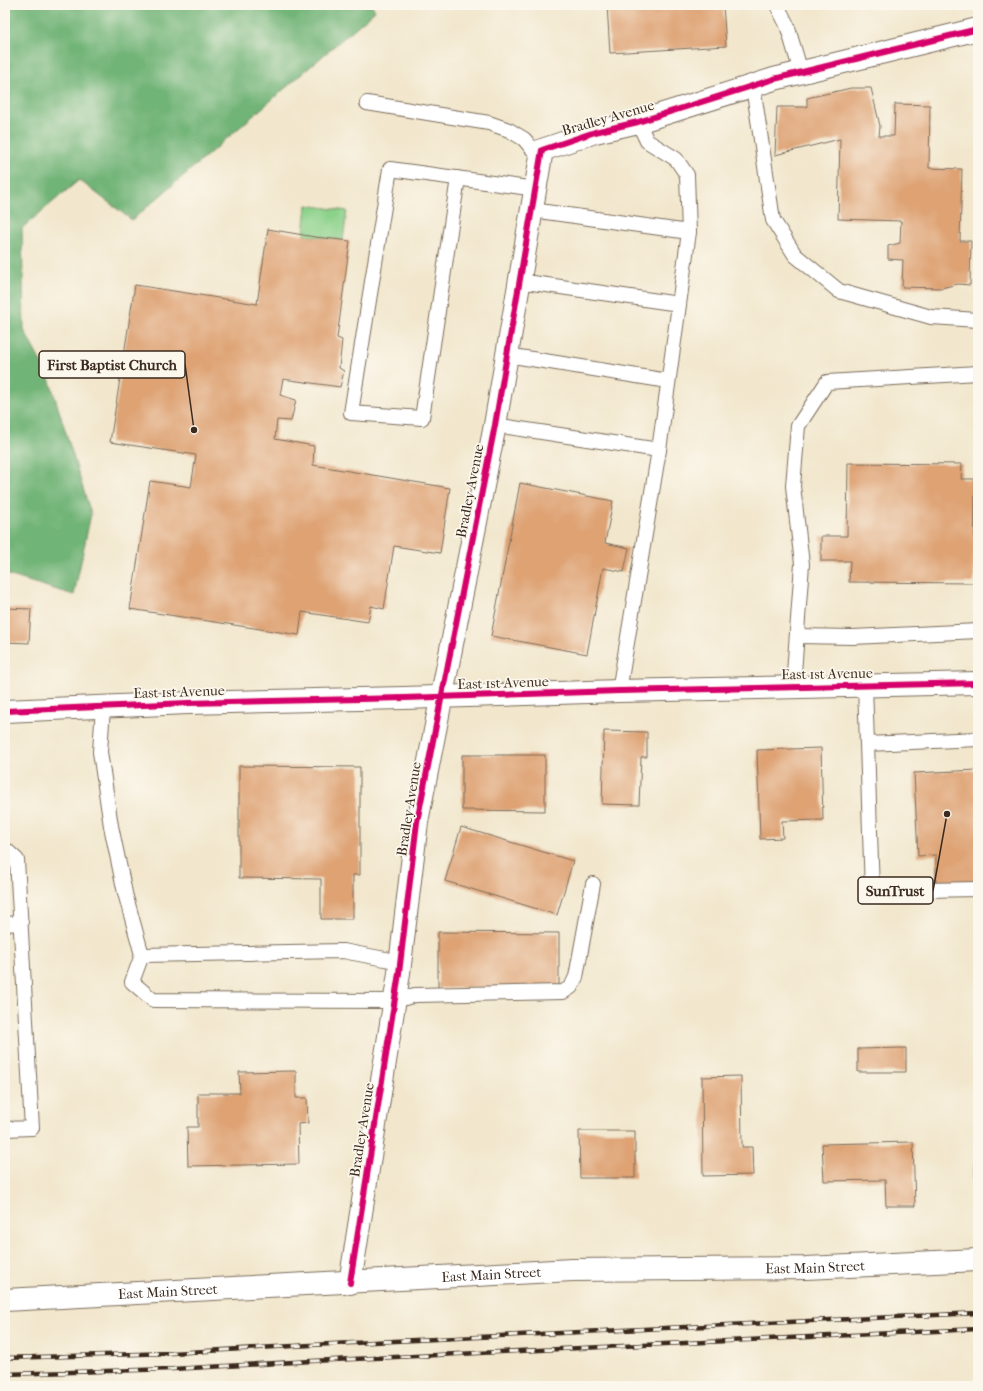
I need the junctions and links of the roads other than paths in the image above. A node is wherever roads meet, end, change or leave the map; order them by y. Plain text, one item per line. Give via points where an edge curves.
1 (777, 5) edge
2 (978, 29) edge
3 (801, 72) junction
4 (752, 86) junction
5 (368, 103) dead end
6 (638, 122) junction
7 (541, 159) junction
8 (458, 178) junction
9 (536, 189) junction
10 (532, 210) junction
11 (689, 232) junction
12 (520, 281) junction
13 (679, 304) junction
14 (978, 320) edge
15 (507, 355) junction
16 (978, 373) edge
17 (668, 381) junction
18 (495, 425) junction
19 (659, 450) junction
20 (978, 631) edge
21 (797, 636) junction
22 (978, 683) edge
23 (865, 685) junction
24 (793, 687) junction
25 (619, 691) junction
26 (442, 697) junction
27 (103, 707) junction
28 (5, 712) edge
29 (978, 739) edge
30 (867, 744) junction
31 (5, 849) edge
32 (592, 884) dead end
33 (978, 890) edge
34 (21, 923) junction
35 (5, 924) edge
36 (142, 955) junction
37 (401, 962) junction
38 (395, 1001) junction
39 (5, 1129) edge
40 (978, 1260) edge
41 (350, 1283) junction
42 (5, 1300) edge

1 - 3 lane via 787,25
2 - 3 street, Bradley Avenue
3 - 4 street, Bradley Avenue
4 - 6 street, Bradley Avenue
4 - 14 lane via 773,220 795,255 839,291 931,317
5 - 7 lane via 489,123 524,139
6 - 7 street, Bradley Avenue via 595,132 542,150
6 - 11 lane via 647,141 676,159 686,175
7 - 9 street, Bradley Avenue
8 - 8 lane via 390,169 351,413 422,418
8 - 9 lane
9 - 10 street, Bradley Avenue
10 - 11 lane
10 - 12 street, Bradley Avenue
11 - 13 lane
12 - 13 lane
12 - 15 street, Bradley Avenue
13 - 17 lane
15 - 17 lane
15 - 18 street, Bradley Avenue
16 - 21 lane via 827,382 798,426 793,486 802,564
17 - 19 lane
18 - 19 lane
18 - 26 street, Bradley Avenue
19 - 25 lane
20 - 21 lane via 853,637
21 - 24 lane
22 - 23 street, East 1st Avenue
23 - 24 street, East 1st Avenue
23 - 30 lane
24 - 25 street, East 1st Avenue
25 - 26 street, East 1st Avenue
26 - 27 street, East 1st Avenue
26 - 37 street, Bradley Avenue via 417,822
27 - 28 street, East 1st Avenue
27 - 36 lane via 100,752 111,826 125,893
29 - 30 lane
30 - 33 lane via 872,891
31 - 34 lane via 17,860
32 - 38 lane via 576,977 571,988 562,992 415,995
34 - 35 lane
34 - 39 lane via 32,1128
36 - 37 lane via 343,950
36 - 38 lane via 132,982 152,1000
37 - 38 street, Bradley Avenue
38 - 41 street, Bradley Avenue
40 - 41 street, East Main Street via 806,1268 572,1270
41 - 42 street, East Main Street

